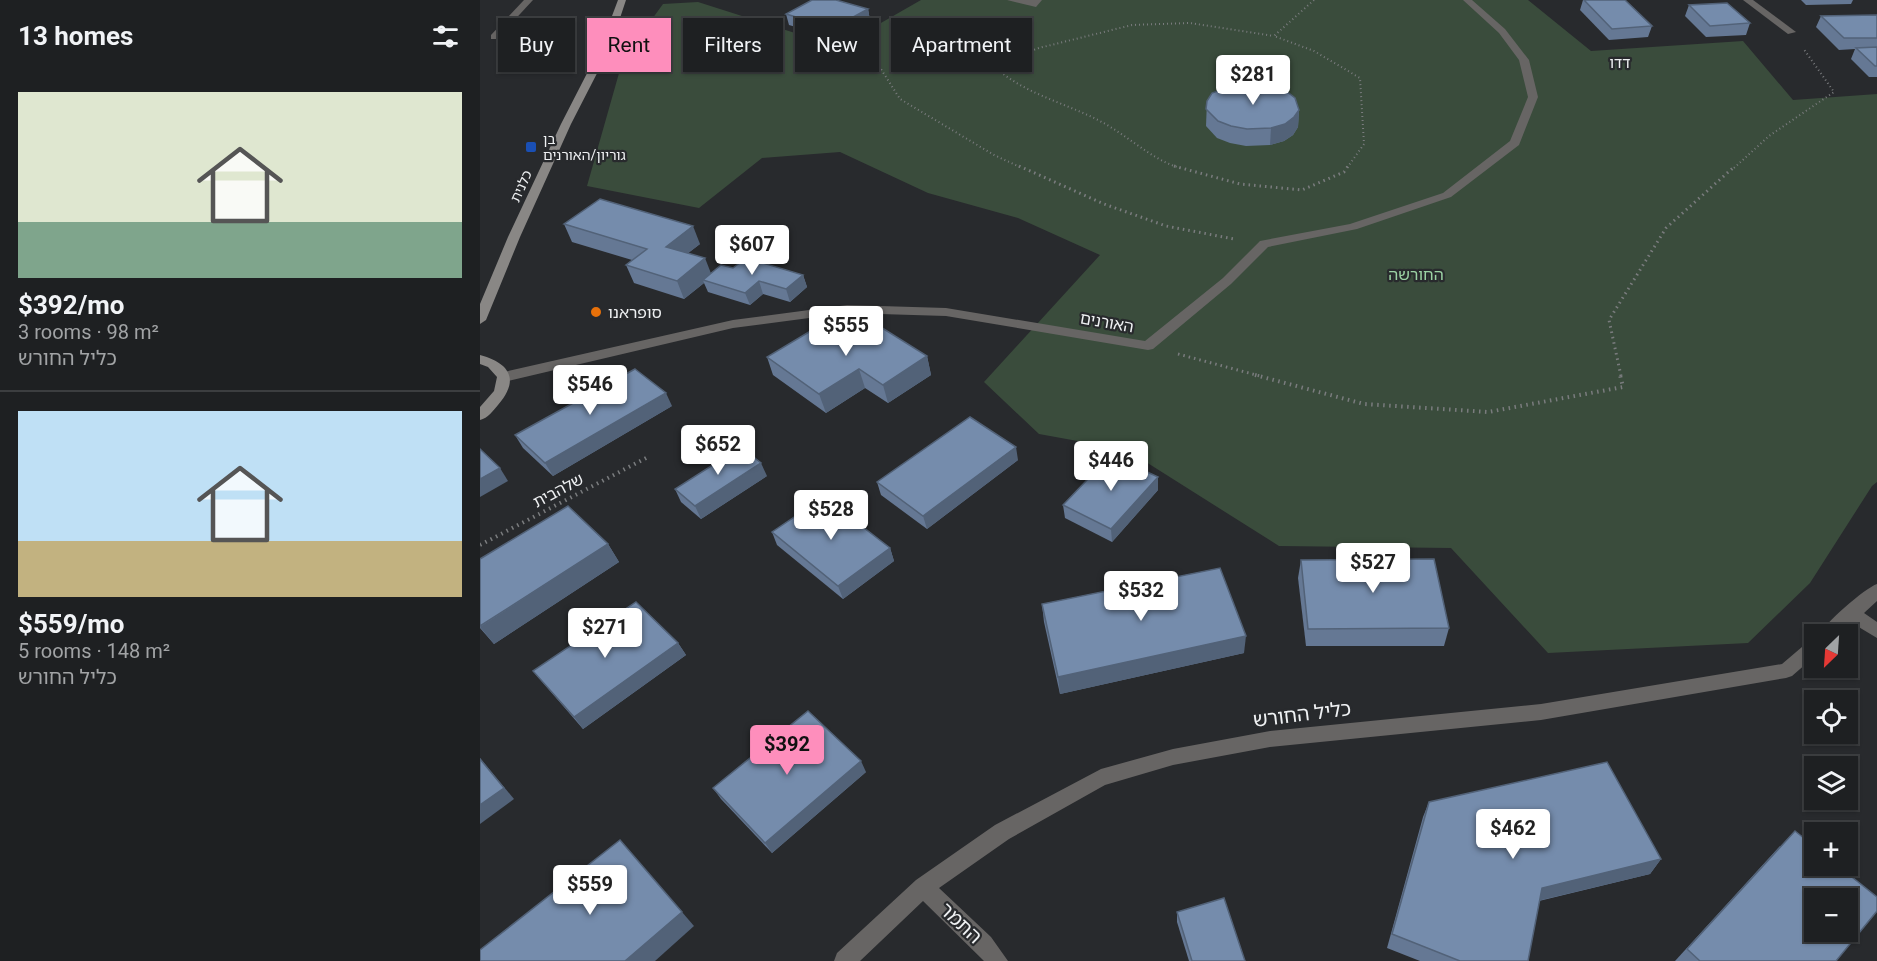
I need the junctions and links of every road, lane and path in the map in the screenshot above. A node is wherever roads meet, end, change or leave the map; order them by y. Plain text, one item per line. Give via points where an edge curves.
1 (530, 0) edge
2 (622, 0) edge
3 (1011, 0) edge
4 (1314, 0) edge
5 (1467, 0) edge
6 (1747, 0) edge
7 (1037, 2) edge
8 (615, 18) edge
9 (1019, 18) edge
10 (1791, 32) joint
11 (1274, 36) junction
12 (494, 37) dead end
13 (1032, 50) edge
14 (879, 66) dead end
15 (592, 72) edge
16 (1000, 72) edge
17 (1264, 244) junction
18 (480, 321) edge
19 (1148, 346) junction
20 (480, 359) edge
21 (504, 377) junction
22 (480, 415) edge
23 (648, 457) dead end
24 (480, 545) edge
25 (1877, 591) edge
26 (1851, 613) junction
27 (1838, 624) edge
28 (1877, 631) edge
29 (1804, 655) edge
30 (922, 887) junction
31 (845, 961) edge
32 (997, 961) edge

1 - 12 street
2 - 8 street, כלנית
3 - 7 street
4 - 11 path
5 - 17 street via 1502,31 1524,60 1533,97 1515,143 1447,195 1353,227
6 - 10 street
7 - 9 path
10 - 19 path via 1834,92 1769,136 1666,228 1609,320 1623,387 1488,411 1364,404
11 - 13 path via 1190,23 1132,25
11 - 16 path via 1314,51 1360,78 1364,144 1344,172 1302,190 1240,184 1163,163 1111,127
14 - 17 path via 900,99 994,155 1104,204 1166,226
15 - 18 street, כלנית via 556,144
17 - 19 street, האורנים
19 - 21 street, האורנים via 946,312 847,309 733,324
20 - 21 street via 492,362
21 - 22 street via 503,390
23 - 24 path, שלהבית
25 - 26 street
26 - 27 street
26 - 28 street
29 - 30 street, כליל החורש via 1786,671 1541,712 1270,739 1173,756 1101,778 1002,832
30 - 31 street, כליל החורש
30 - 32 street, התמר

